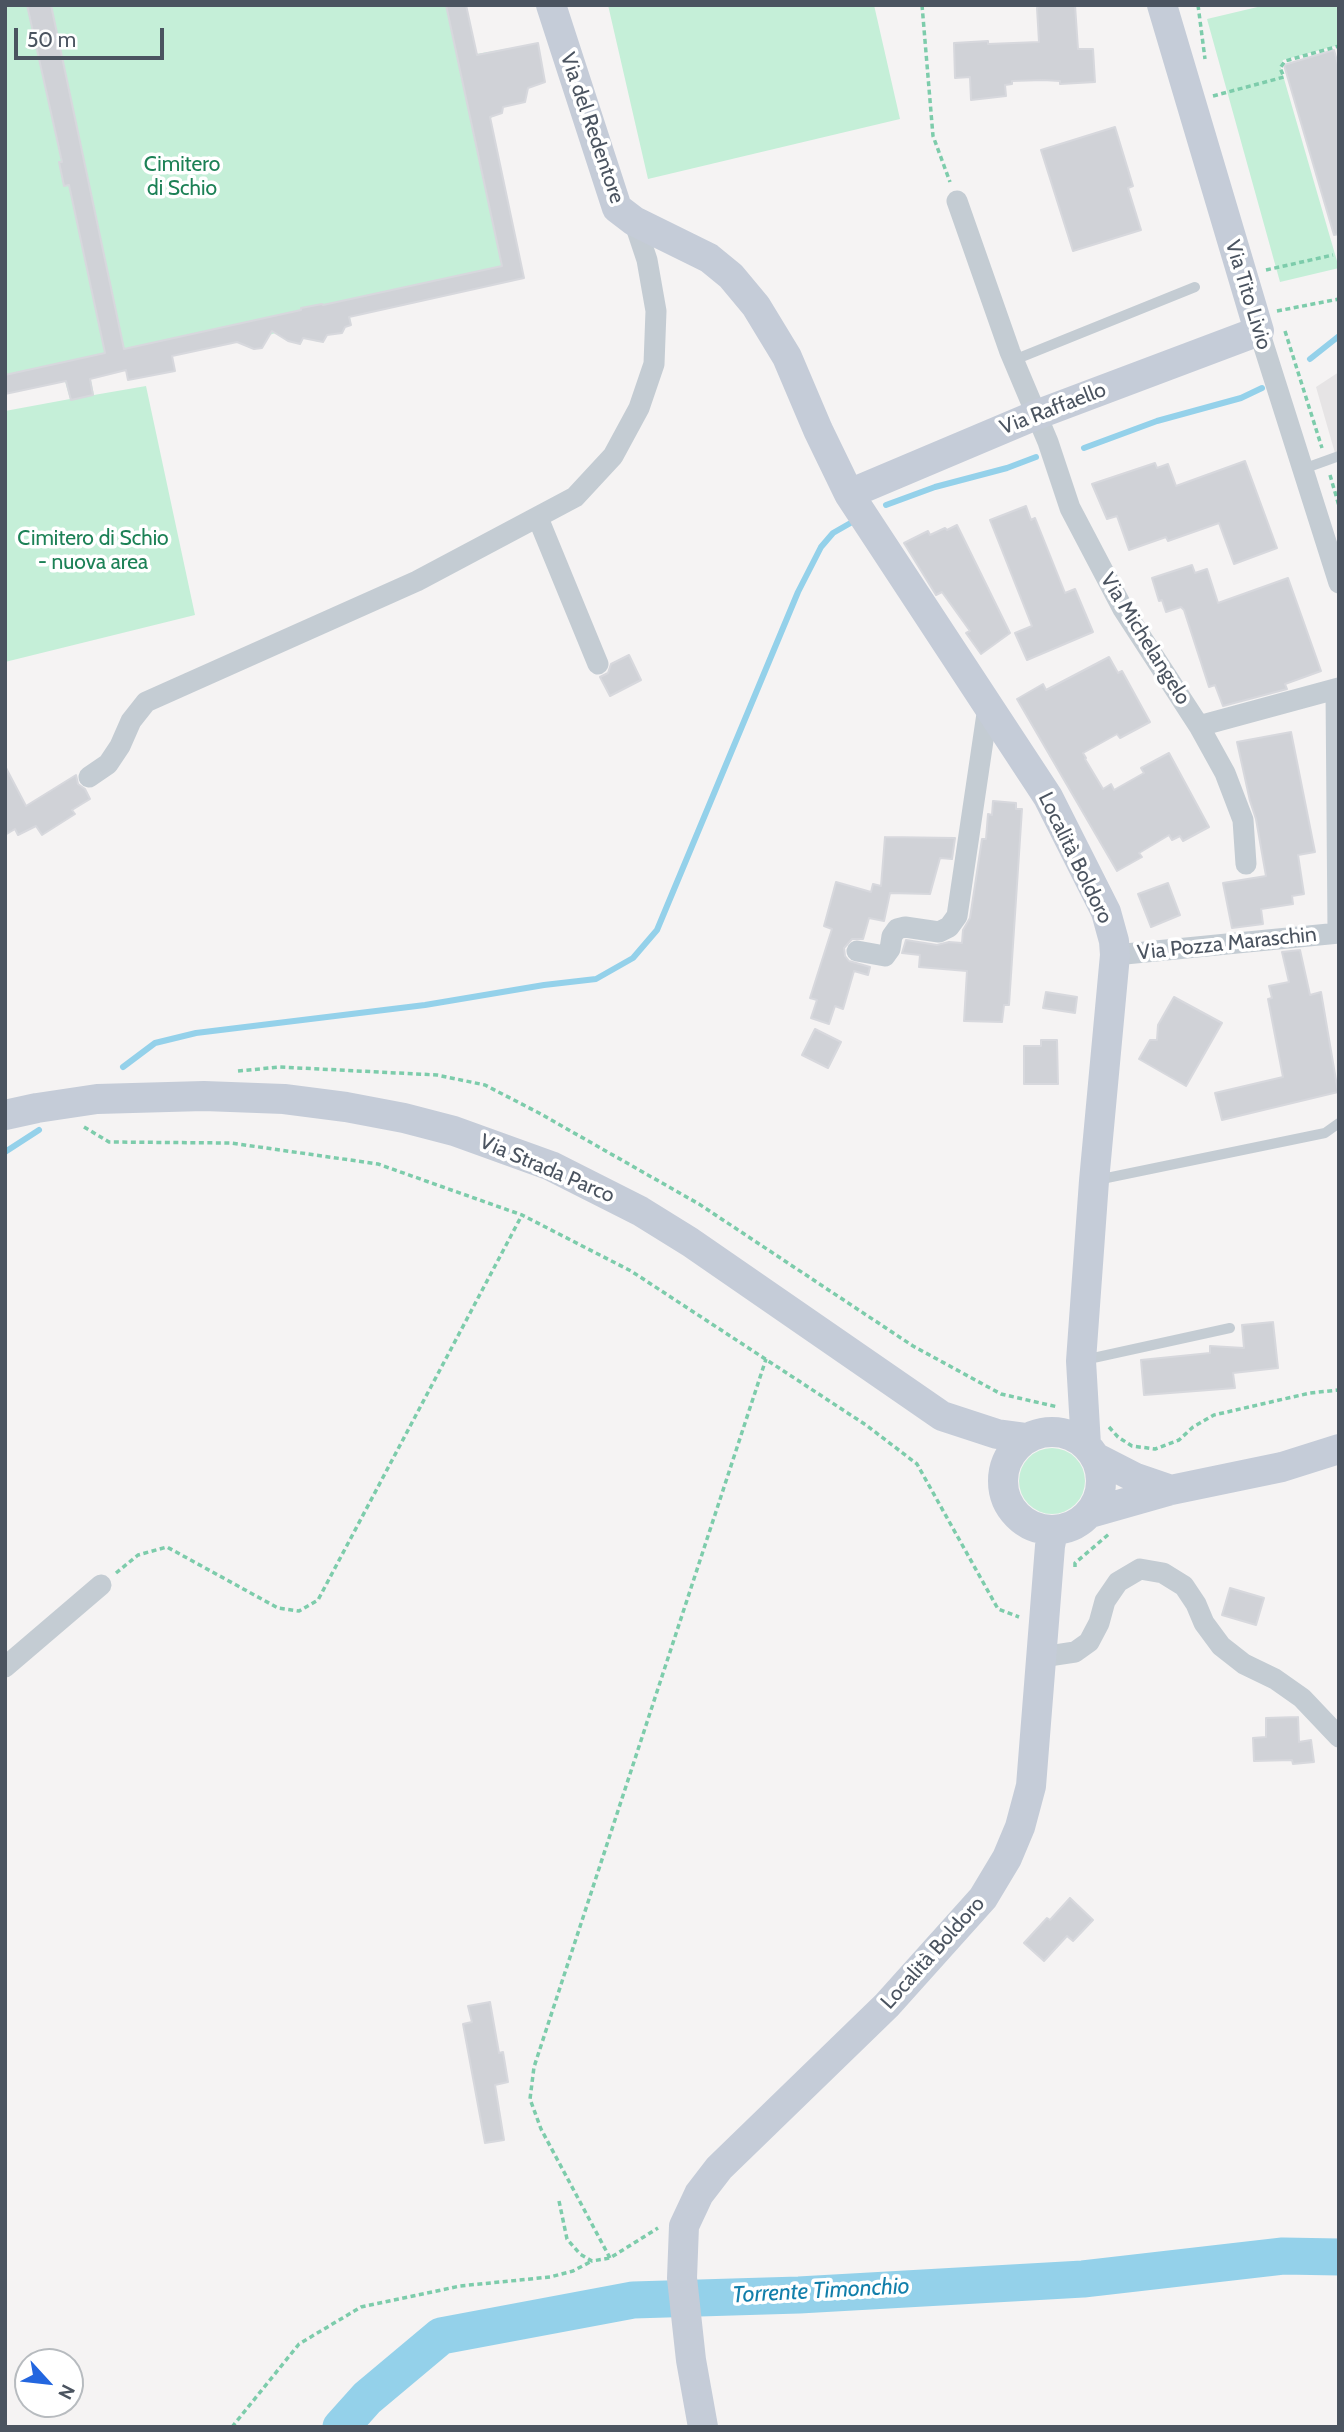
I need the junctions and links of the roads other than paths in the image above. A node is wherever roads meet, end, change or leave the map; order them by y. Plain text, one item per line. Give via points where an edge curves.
1 (551, 5) edge
2 (1162, 5) edge
3 (957, 201) road end
4 (634, 221) junction
5 (1195, 287) dead end
6 (1257, 323) junction
7 (1014, 360) junction
8 (1035, 415) junction
9 (1339, 456) edge
10 (1303, 469) junction
11 (854, 502) junction
12 (538, 518) junction
13 (1339, 583) edge
14 (598, 664) dead end
15 (1337, 689) edge
16 (988, 707) junction
17 (1199, 726) junction
18 (89, 777) dead end
19 (1246, 864) dead end
20 (1338, 933) edge
21 (858, 951) dead end
22 (1115, 955) junction
23 (5, 1115) edge
24 (1339, 1123) edge
25 (1094, 1181) junction
26 (1230, 1328) dead end
27 (1081, 1361) junction
28 (1035, 1435) junction
29 (1339, 1449) edge
30 (1090, 1451) junction
31 (1171, 1490) junction
32 (1090, 1513) junction
33 (1053, 1531) junction
34 (101, 1585) road end
35 (1042, 1657) junction
36 (5, 1667) edge
37 (1339, 1737) edge
38 (703, 2427) edge

1 - 4 street, Via del Redentore via 617,208
2 - 6 street, Via Tito Livio
3 - 7 street, Via Michelangelo
4 - 11 street, Via del Redentore via 709,258 756,306 788,357
4 - 12 street via 656,311 654,364 639,408 613,456 575,497
5 - 7 lane
6 - 8 street, Via Raffaello
6 - 10 street, Via Tito Livio
7 - 8 street, Via Michelangelo
8 - 11 street, Via Raffaello
8 - 17 street, Via Michelangelo via 1070,508 1123,609
9 - 10 lane
10 - 13 street, Via Tito Livio
11 - 16 street, Località Boldoro
12 - 14 street
12 - 18 street via 417,581 146,702 108,764
15 - 17 street
15 - 20 street
16 - 21 street via 957,916 939,932 897,929 885,956
16 - 22 street, Località Boldoro via 1048,797 1097,894 1111,929
17 - 19 street, Via Michelangelo via 1243,820
20 - 22 street, Via Pozza Maraschin
22 - 25 street, Località Boldoro
23 - 28 street, Via Strada Parco via 97,1099 204,1096 346,1107 454,1131 551,1166 640,1211 942,1416 997,1434
24 - 25 lane via 1325,1133
25 - 27 street, Località Boldoro
26 - 27 lane
27 - 28 street, Località Boldoro via 1062,1408
27 - 30 street, Località Boldoro
28 - 30 street via 1059,1432
28 - 33 street via 1015,1448 1006,1462 1003,1492 1021,1521
29 - 31 street via 1268,1471
30 - 31 street
30 - 32 street via 1101,1485
31 - 32 street
32 - 33 street
33 - 35 street, Località Boldoro
34 - 36 street
35 - 37 street via 1075,1652 1089,1642 1118,1582 1140,1569 1163,1573 1184,1586 1221,1646 1302,1698
35 - 38 street, Località Boldoro via 1031,1786 1007,1858 983,1898 887,2005 719,2168 699,2194 684,2226 682,2278

